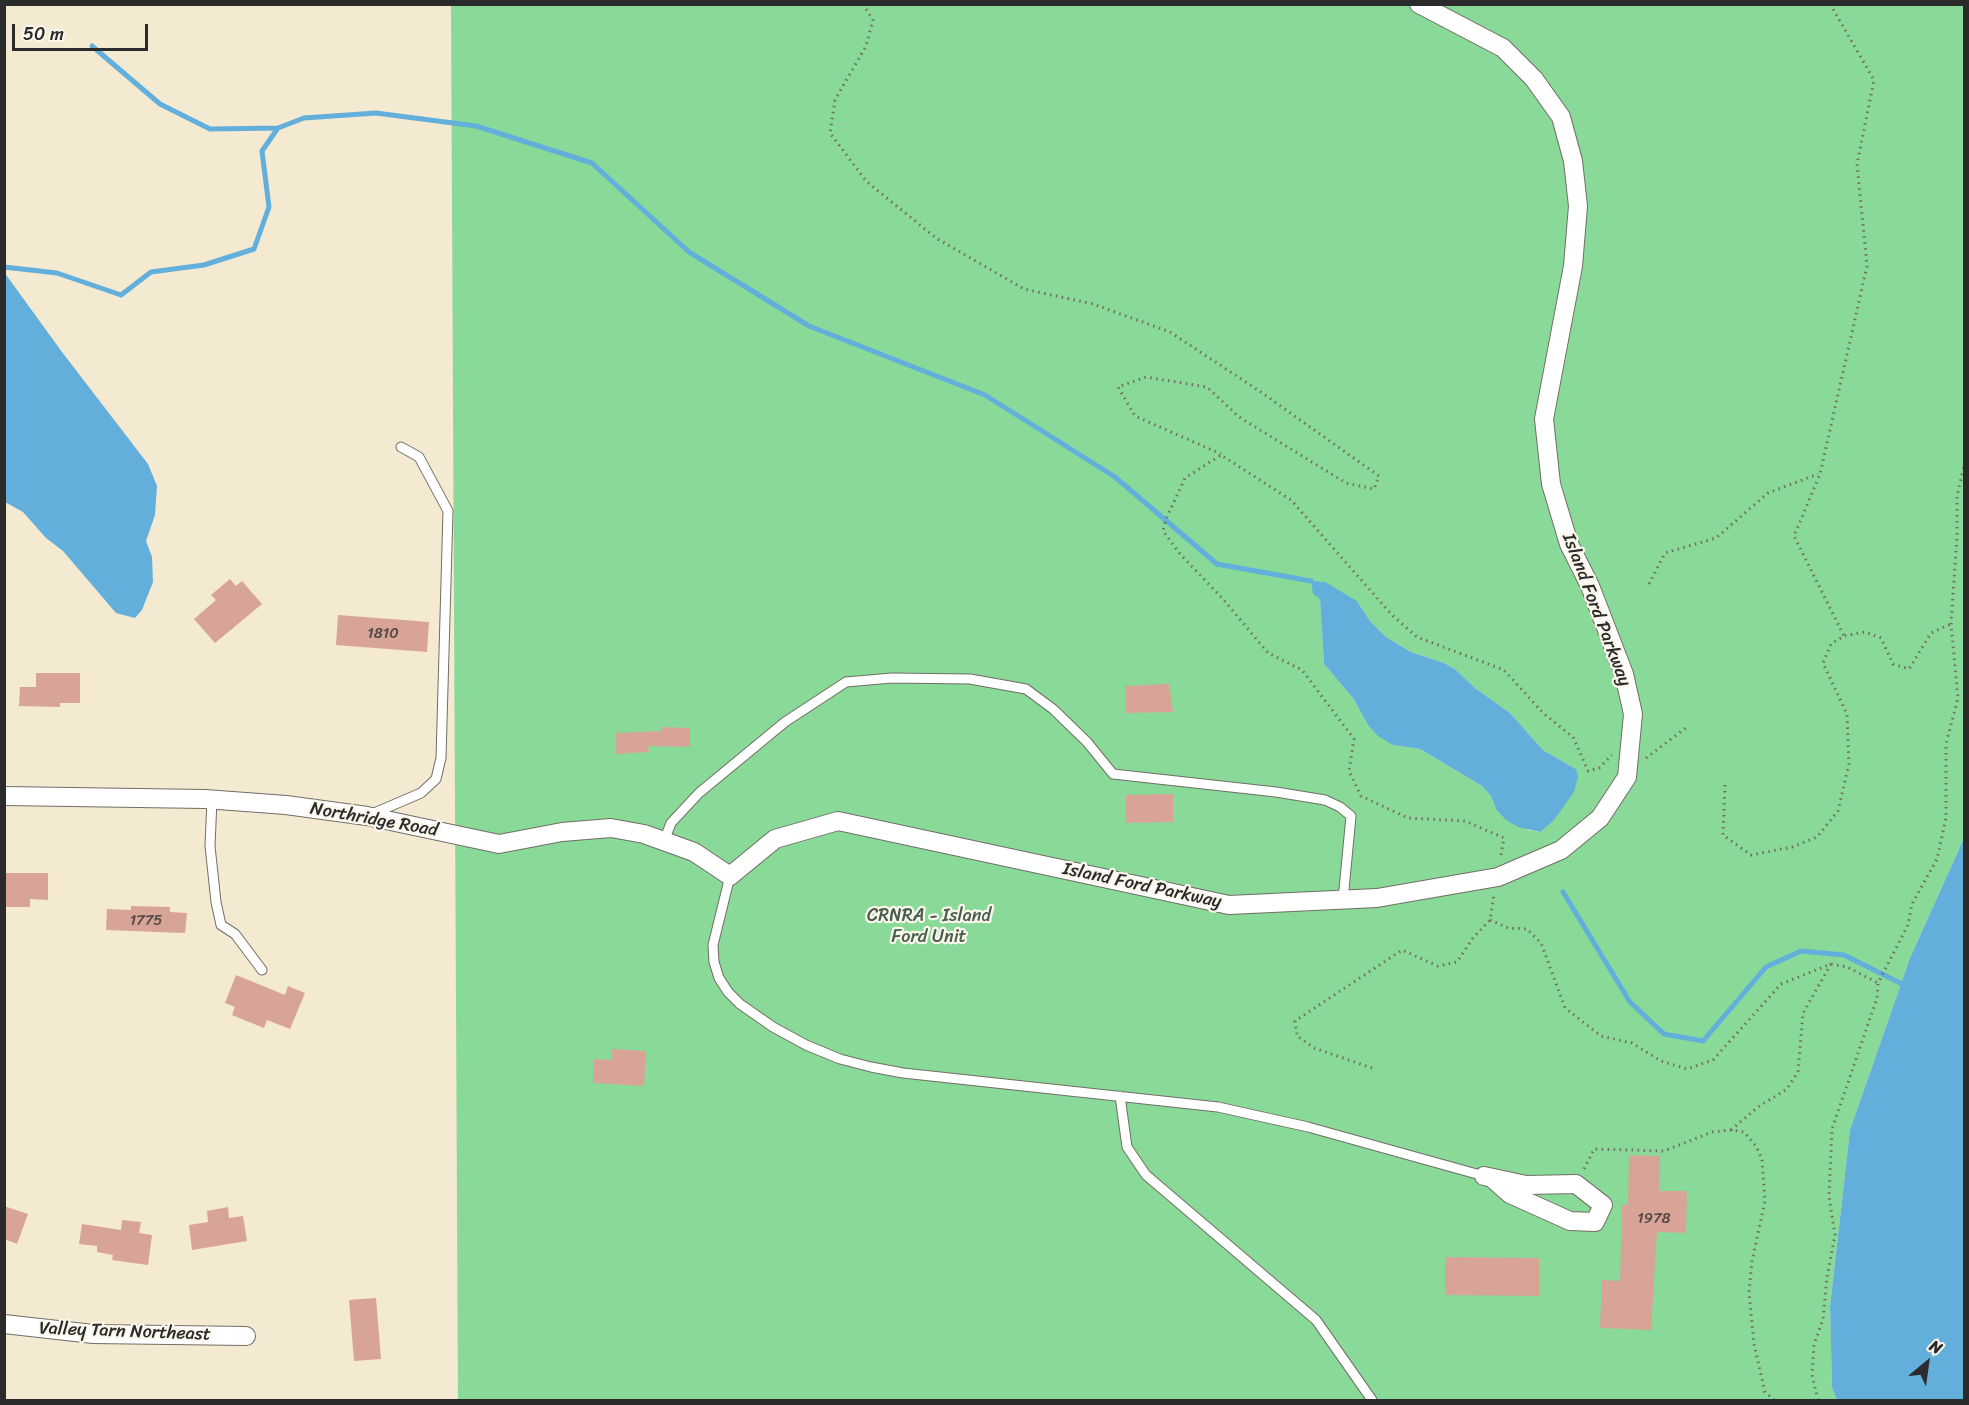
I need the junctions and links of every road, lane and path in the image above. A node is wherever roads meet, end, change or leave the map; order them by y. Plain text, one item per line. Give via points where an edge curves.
1 (863, 4) edge
2 (1419, 4) edge
3 (1830, 4) edge
4 (401, 447) dead end
5 (1221, 455) junction
6 (1965, 466) edge
7 (1820, 474) junction
8 (1649, 584) dead end
9 (1951, 624) junction
10 (1844, 636) junction
11 (1688, 727) dead end
12 (1629, 756) junction
13 (1725, 785) dead end
14 (4, 796) edge
15 (212, 800) junction
16 (367, 816) junction
17 (664, 841) junction
18 (730, 876) junction
19 (1498, 877) junction
20 (1343, 900) junction
21 (1490, 920) junction
22 (1831, 964) junction
23 (262, 970) dead end
24 (1878, 983) junction
25 (1372, 1068) dead end
26 (1120, 1096) junction
27 (1731, 1130) junction
28 (1488, 1177) junction
29 (1576, 1184) junction
30 (4, 1324) edge
31 (246, 1336) dead end
32 (1372, 1401) edge
33 (1774, 1401) edge
34 (1818, 1401) edge

1 - 5 path via 873,20 866,46 835,100 831,133 866,181 936,238 1024,289 1093,304 1170,332 1379,476 1374,489 1346,483 1239,417 1207,387 1146,377 1118,387 1135,416
2 - 12 street, Island Ford Parkway via 1503,48 1534,79 1561,117 1578,206 1573,266 1544,419 1551,484 1569,544 1624,674 1633,714
3 - 7 path via 1874,80 1857,164 1867,266
4 - 16 lane via 419,457 447,511 441,758 436,779 421,793
5 - 12 path via 1290,500 1417,638 1504,670 1543,713 1573,737 1588,771 1599,768 1611,755
5 - 19 path via 1185,477 1163,531 1268,653 1302,670 1354,739 1349,771 1361,796 1408,818 1465,821 1504,838
6 - 9 path via 1957,496
7 - 8 path via 1768,493 1716,538 1665,553
7 - 10 path via 1794,536
9 - 10 path via 1931,633 1909,669 1893,664 1881,638 1865,632
9 - 24 path via 1958,698 1946,744 1946,818 1937,859 1912,904 1908,925
10 - 13 path via 1831,644 1823,663 1847,714 1849,730 1850,764 1838,811 1817,837 1752,855 1723,835
11 - 12 path via 1647,758
12 - 19 street, Island Ford Parkway via 1627,777 1600,819 1561,850
14 - 15 street, Northridge Road
15 - 16 street, Northridge Road
15 - 23 lane via 210,846 221,924 235,934
16 - 17 street, Northridge Road via 499,844 610,828
17 - 18 street, Northridge Road via 694,852
17 - 20 lane via 671,823 699,792 785,722 846,682 970,679 1026,689 1087,742 1113,774 1276,792 1325,800 1340,807 1351,816
18 - 20 street, Island Ford Parkway via 776,839 838,821 1229,905
18 - 26 lane via 713,945 714,962 728,992 773,1028 840,1059 871,1067
19 - 20 street, Island Ford Parkway via 1377,898
19 - 21 path
21 - 22 path via 1508,928 1527,929 1541,943 1565,1008 1600,1036 1632,1043 1661,1061 1687,1069 1713,1060 1781,984
21 - 25 path via 1457,962 1438,966 1402,950 1294,1021 1297,1036 1314,1048
22 - 24 path via 1848,967
22 - 27 path via 1803,1013 1798,1072 1787,1089
24 - 34 path via 1877,998 1832,1129 1829,1196 1835,1235 1823,1319 1814,1345 1812,1375
26 - 28 lane via 1218,1107 1308,1127
26 - 32 lane via 1127,1147 1146,1175 1316,1320
27 - 29 path via 1712,1132 1664,1151 1594,1149
27 - 33 path via 1744,1132 1762,1159 1765,1201 1749,1292 1754,1344 1765,1392
28 - 29 street via 1526,1185
28 - 29 street via 1510,1194 1570,1221 1595,1222 1603,1205
30 - 31 street, Valley Tarn Northeast via 93,1334

